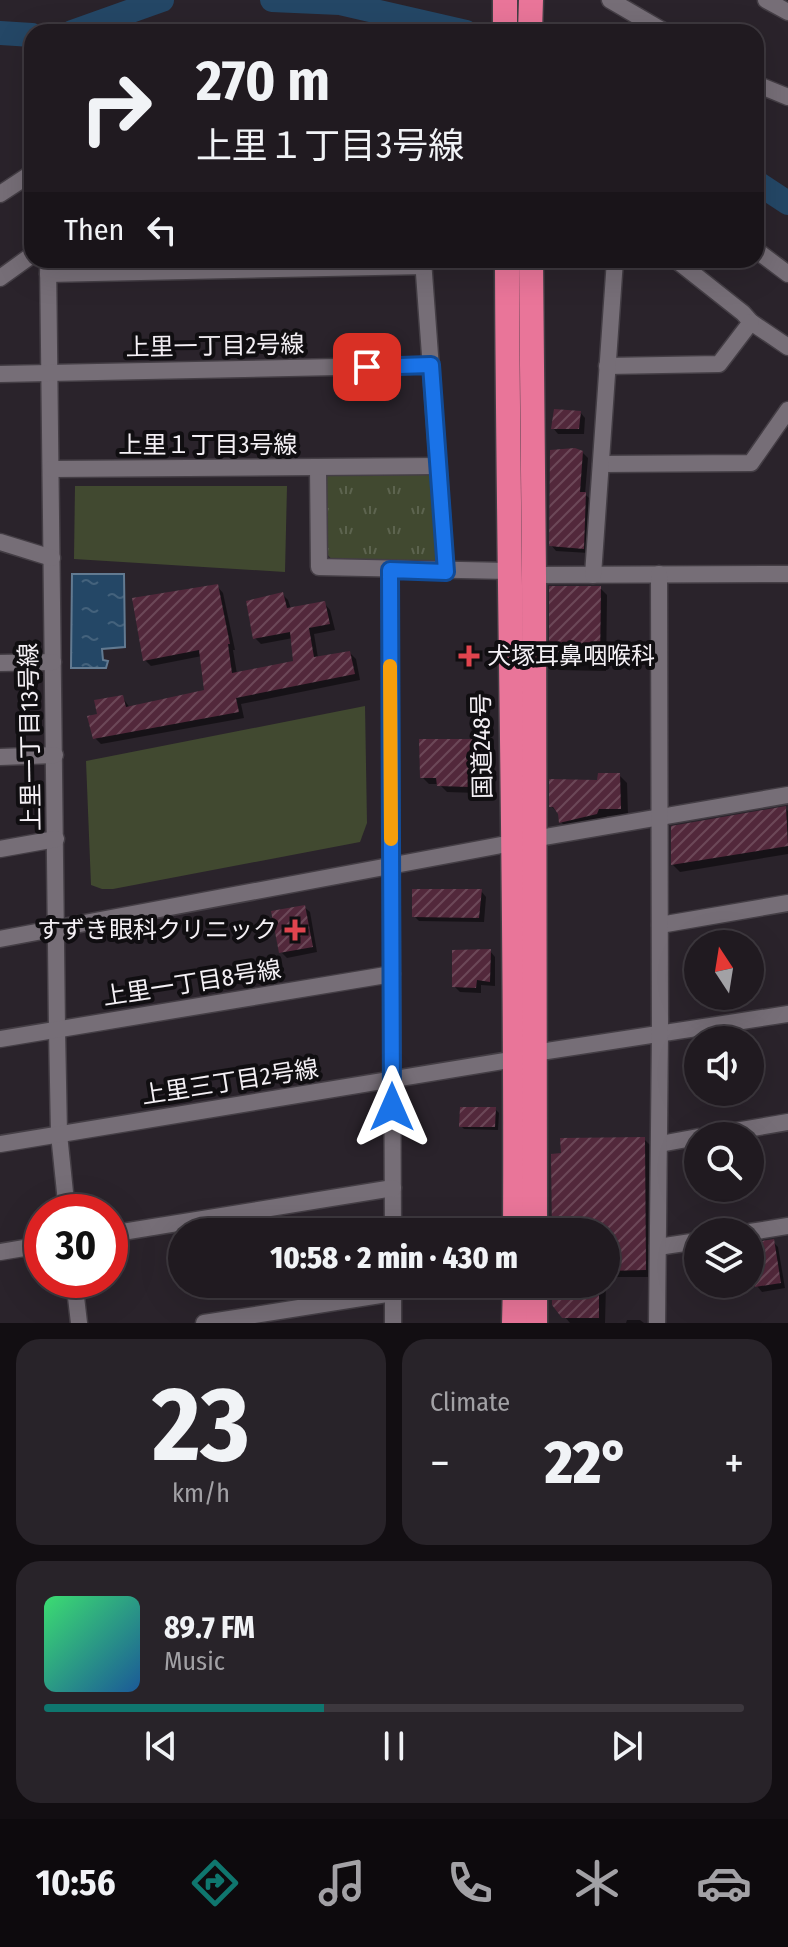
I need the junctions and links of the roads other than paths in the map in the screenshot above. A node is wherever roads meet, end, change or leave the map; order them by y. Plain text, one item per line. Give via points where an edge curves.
1 (505, 0) edge
2 (531, 0) edge
3 (610, 0) edge
4 (766, 0) edge
5 (788, 12) edge
6 (505, 24) edge
7 (530, 24) edge
8 (651, 24) edge
9 (764, 87) edge
10 (788, 97) edge
11 (24, 178) edge
12 (0, 194) edge
13 (764, 256) edge
14 (24, 261) edge
15 (48, 268) edge
16 (424, 268) edge
17 (507, 268) edge
18 (531, 268) edge
19 (614, 268) edge
20 (686, 268) edge
21 (788, 274) edge
22 (0, 278) edge
23 (751, 322) junction
24 (788, 347) edge
25 (431, 365) junction
26 (607, 366) junction
27 (49, 373) junction
28 (0, 374) edge
29 (788, 410) edge
30 (601, 464) junction
31 (438, 466) junction
32 (318, 468) junction
33 (51, 469) junction
34 (0, 542) edge
35 (52, 558) junction
36 (390, 570) junction
37 (508, 571) junction
38 (446, 572) junction
39 (659, 574) junction
40 (788, 574) edge
41 (534, 575) junction
42 (593, 575) junction
43 (53, 662) junction
44 (0, 663) edge
45 (55, 755) junction
46 (0, 757) edge
47 (788, 795) edge
48 (658, 816) junction
49 (56, 839) junction
50 (522, 841) junction
51 (0, 849) edge
52 (392, 865) junction
53 (788, 903) edge
54 (660, 925) junction
55 (57, 928) junction
56 (0, 939) edge
57 (392, 974) junction
58 (788, 1014) edge
59 (57, 1030) junction
60 (660, 1033) junction
61 (0, 1039) edge
62 (525, 1056) junction
63 (392, 1080) junction
64 (788, 1122) edge
65 (764, 1126) edge
66 (59, 1134) junction
67 (684, 1140) edge
68 (0, 1144) edge
69 (660, 1144) junction
70 (393, 1188) junction
71 (65, 1194) edge
72 (393, 1218) edge
73 (516, 1218) edge
74 (534, 1218) edge
75 (788, 1226) edge
76 (764, 1230) edge
77 (128, 1231) edge
78 (684, 1243) edge
79 (658, 1247) junction
80 (24, 1248) edge
81 (0, 1252) edge
82 (76, 1298) edge
83 (339, 1298) edge
84 (393, 1298) edge
85 (515, 1298) edge
86 (535, 1298) edge
87 (79, 1323) edge
88 (204, 1323) edge
89 (393, 1323) edge
90 (514, 1323) edge
91 (535, 1323) edge
92 (657, 1323) edge

1 - 6 highway
2 - 7 highway
3 - 8 street
4 - 5 street
9 - 10 street
11 - 12 street
13 - 21 street
14 - 22 street
15 - 27 street, 上里一丁目13号線
16 - 25 street
17 - 37 highway, 国道248号
18 - 41 highway, 国道248号
19 - 26 street
20 - 23 street
23 - 24 street
23 - 26 street via 719,364
25 - 27 street, 上里一丁目2号線
25 - 31 street
26 - 30 street
27 - 28 street, 上里一丁目2号線
27 - 33 street, 上里一丁目13号線
29 - 30 street via 751,463
30 - 42 street
31 - 32 street
31 - 38 street
32 - 33 street, 上里１丁目3号線
32 - 36 street, 上里１丁目3号線 via 319,567
33 - 35 street, 上里一丁目13号線
34 - 35 street
35 - 43 street, 上里一丁目13号線
36 - 38 street, 上里１丁目3号線
36 - 52 street
37 - 38 street, 上里１丁目3号線
37 - 50 highway, 国道248号
39 - 40 street
39 - 42 street
39 - 48 street
41 - 42 street
41 - 50 highway, 国道248号
43 - 44 street
43 - 45 street, 上里一丁目13号線
45 - 46 street
45 - 49 street, 上里一丁目13号線
47 - 48 street
48 - 50 street
48 - 54 street
49 - 51 street
49 - 55 street, 上里一丁目13号線
50 - 52 street
50 - 62 highway, 国道248号
52 - 55 street
52 - 57 street
53 - 54 street
54 - 60 street
55 - 56 street
55 - 59 street, 上里一丁目13号線
57 - 59 street, 上里一丁目8号線
57 - 63 street
58 - 60 street, 上里三丁目2号線
59 - 61 street, 上里一丁目8号線
59 - 66 street, 上里一丁目13号線
60 - 62 street, 上里三丁目2号線
60 - 69 street
62 - 63 street, 上里三丁目2号線
62 - 73 highway, 国道248号
62 - 74 highway, 国道248号
63 - 66 street, 上里三丁目2号線
63 - 70 street
64 - 65 street
66 - 68 street, 上里三丁目2号線
66 - 71 street, 上里一丁目13号線
67 - 69 street
69 - 79 street
70 - 72 street
70 - 77 street
75 - 76 street
78 - 79 street
79 - 92 street
80 - 81 street
82 - 87 street
83 - 88 street
84 - 89 street
85 - 90 highway
86 - 91 highway

